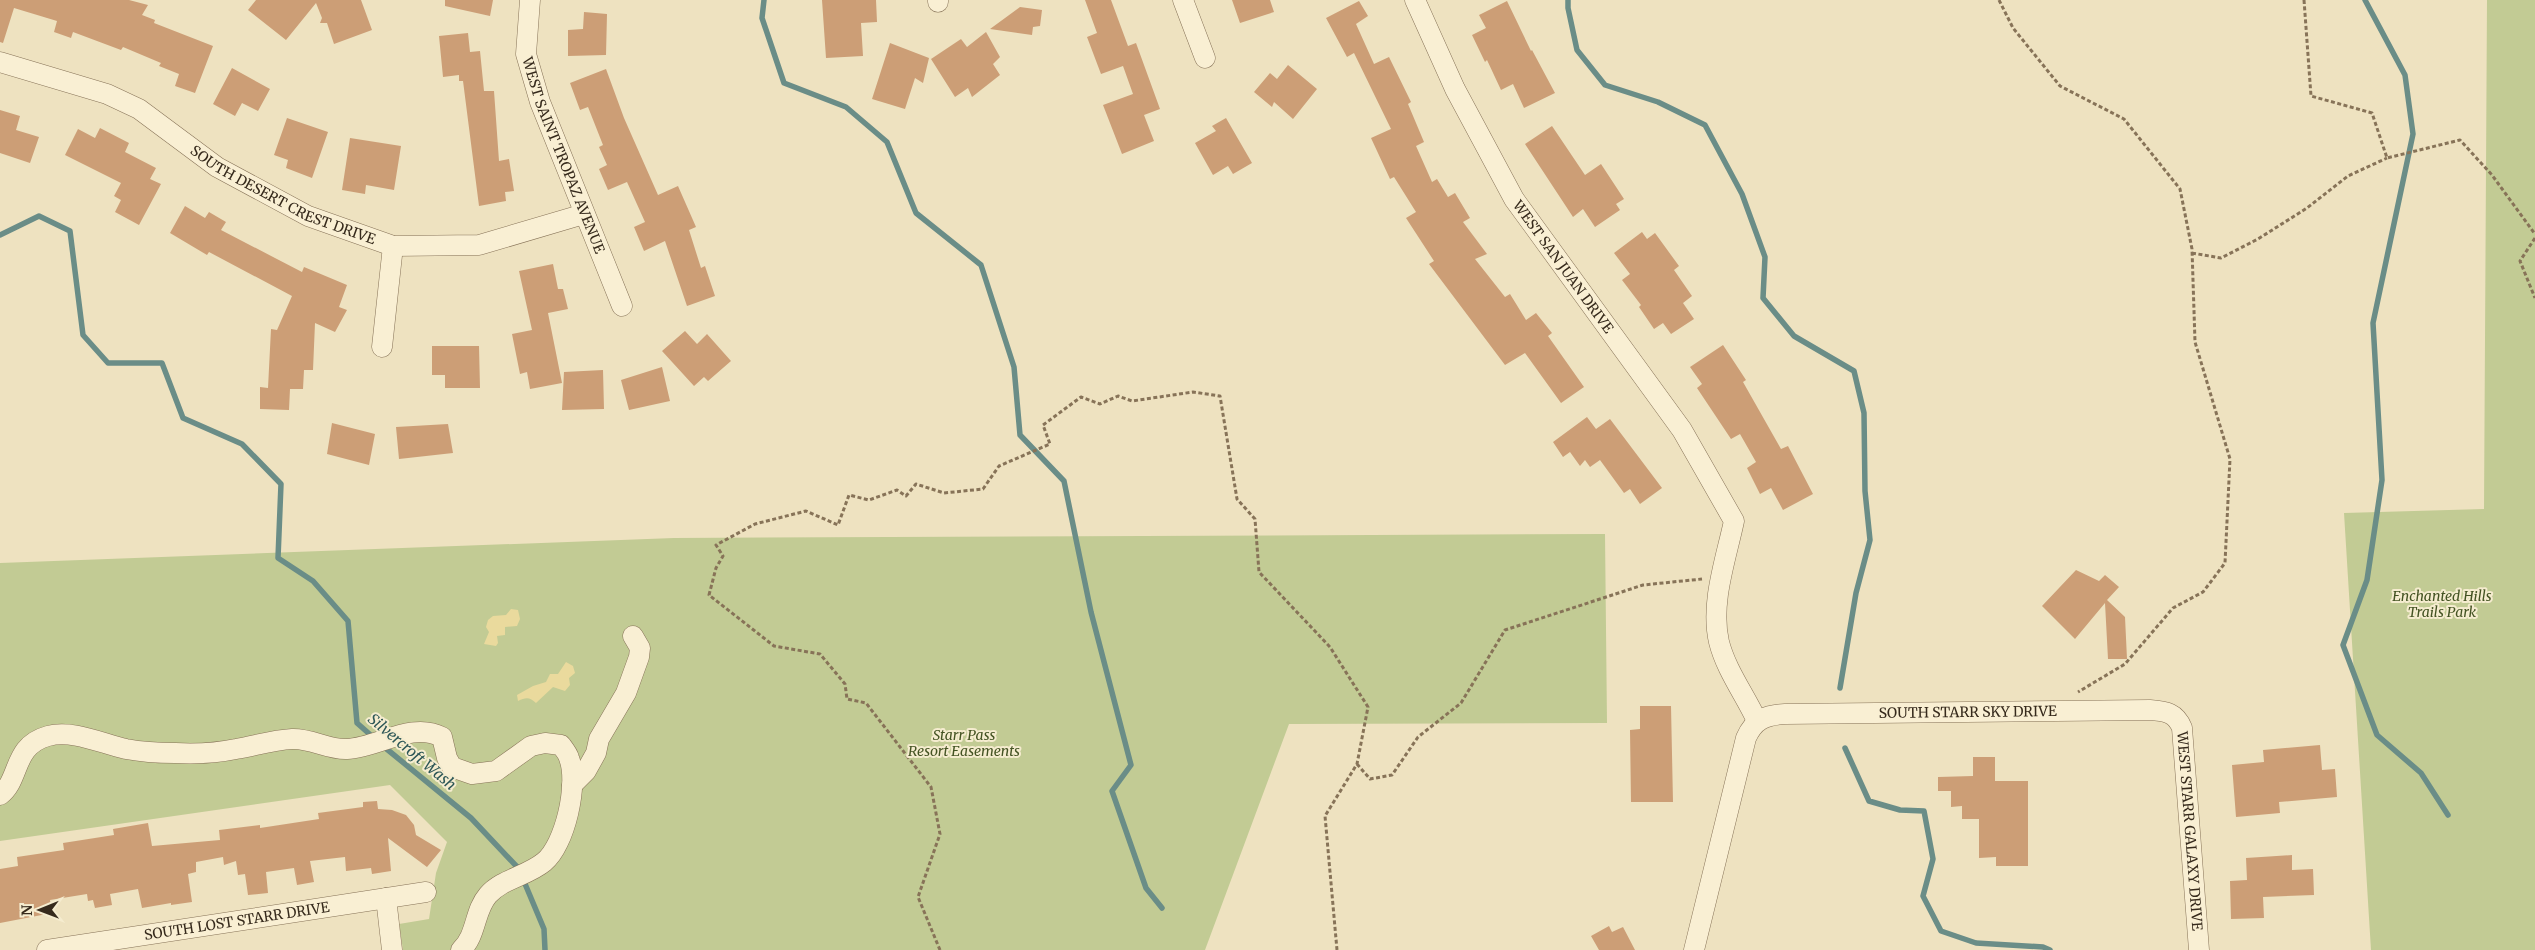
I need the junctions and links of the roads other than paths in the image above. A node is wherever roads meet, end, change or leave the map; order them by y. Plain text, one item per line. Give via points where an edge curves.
1 (530, 0) edge
2 (1183, 0) edge
3 (1415, 0) edge
4 (1205, 58) dead end
5 (0, 62) edge
6 (584, 214) junction
7 (393, 246) junction
8 (622, 306) dead end
9 (382, 347) dead end
10 (633, 636) dead end
11 (2174, 715) joint
12 (1760, 720) junction
13 (572, 785) junction
14 (0, 795) edge
15 (426, 892) dead end
16 (386, 898) junction
17 (48, 950) edge
18 (392, 950) edge
19 (461, 950) edge
20 (1694, 950) edge
21 (2199, 950) edge

1 - 6 street, WEST SAINT TROPAZ AVENUE via 526,54 540,102
2 - 4 street
3 - 12 street, WEST SAN JUAN DRIVE via 1455,89 1514,199 1682,430 1734,521 1716,607 1719,641 1730,668
5 - 7 street, SOUTH DESERT CREST DRIVE via 107,94 139,109 217,167 308,216
6 - 7 street, SOUTH DESERT CREST DRIVE via 479,245
6 - 8 street, WEST SAINT TROPAZ AVENUE
7 - 9 street
10 - 13 street via 640,648 639,657 626,694 599,739 586,771
11 - 12 street, SOUTH STARR SKY DRIVE via 2150,710 1785,714
11 - 21 street, WEST STARR GALAXY DRIVE via 2182,733
12 - 20 street via 1751,727 1746,738
13 - 14 street via 569,758 562,745 545,743 532,746 496,771 472,774 452,767 442,736 426,731 348,749 292,739 234,750 178,754 130,750 67,735 38,740 19,759 5,791
13 - 19 street via 564,830 554,851 544,862 488,895 468,944
15 - 16 street, SOUTH LOST STARR DRIVE
16 - 17 street, SOUTH LOST STARR DRIVE
16 - 18 street

